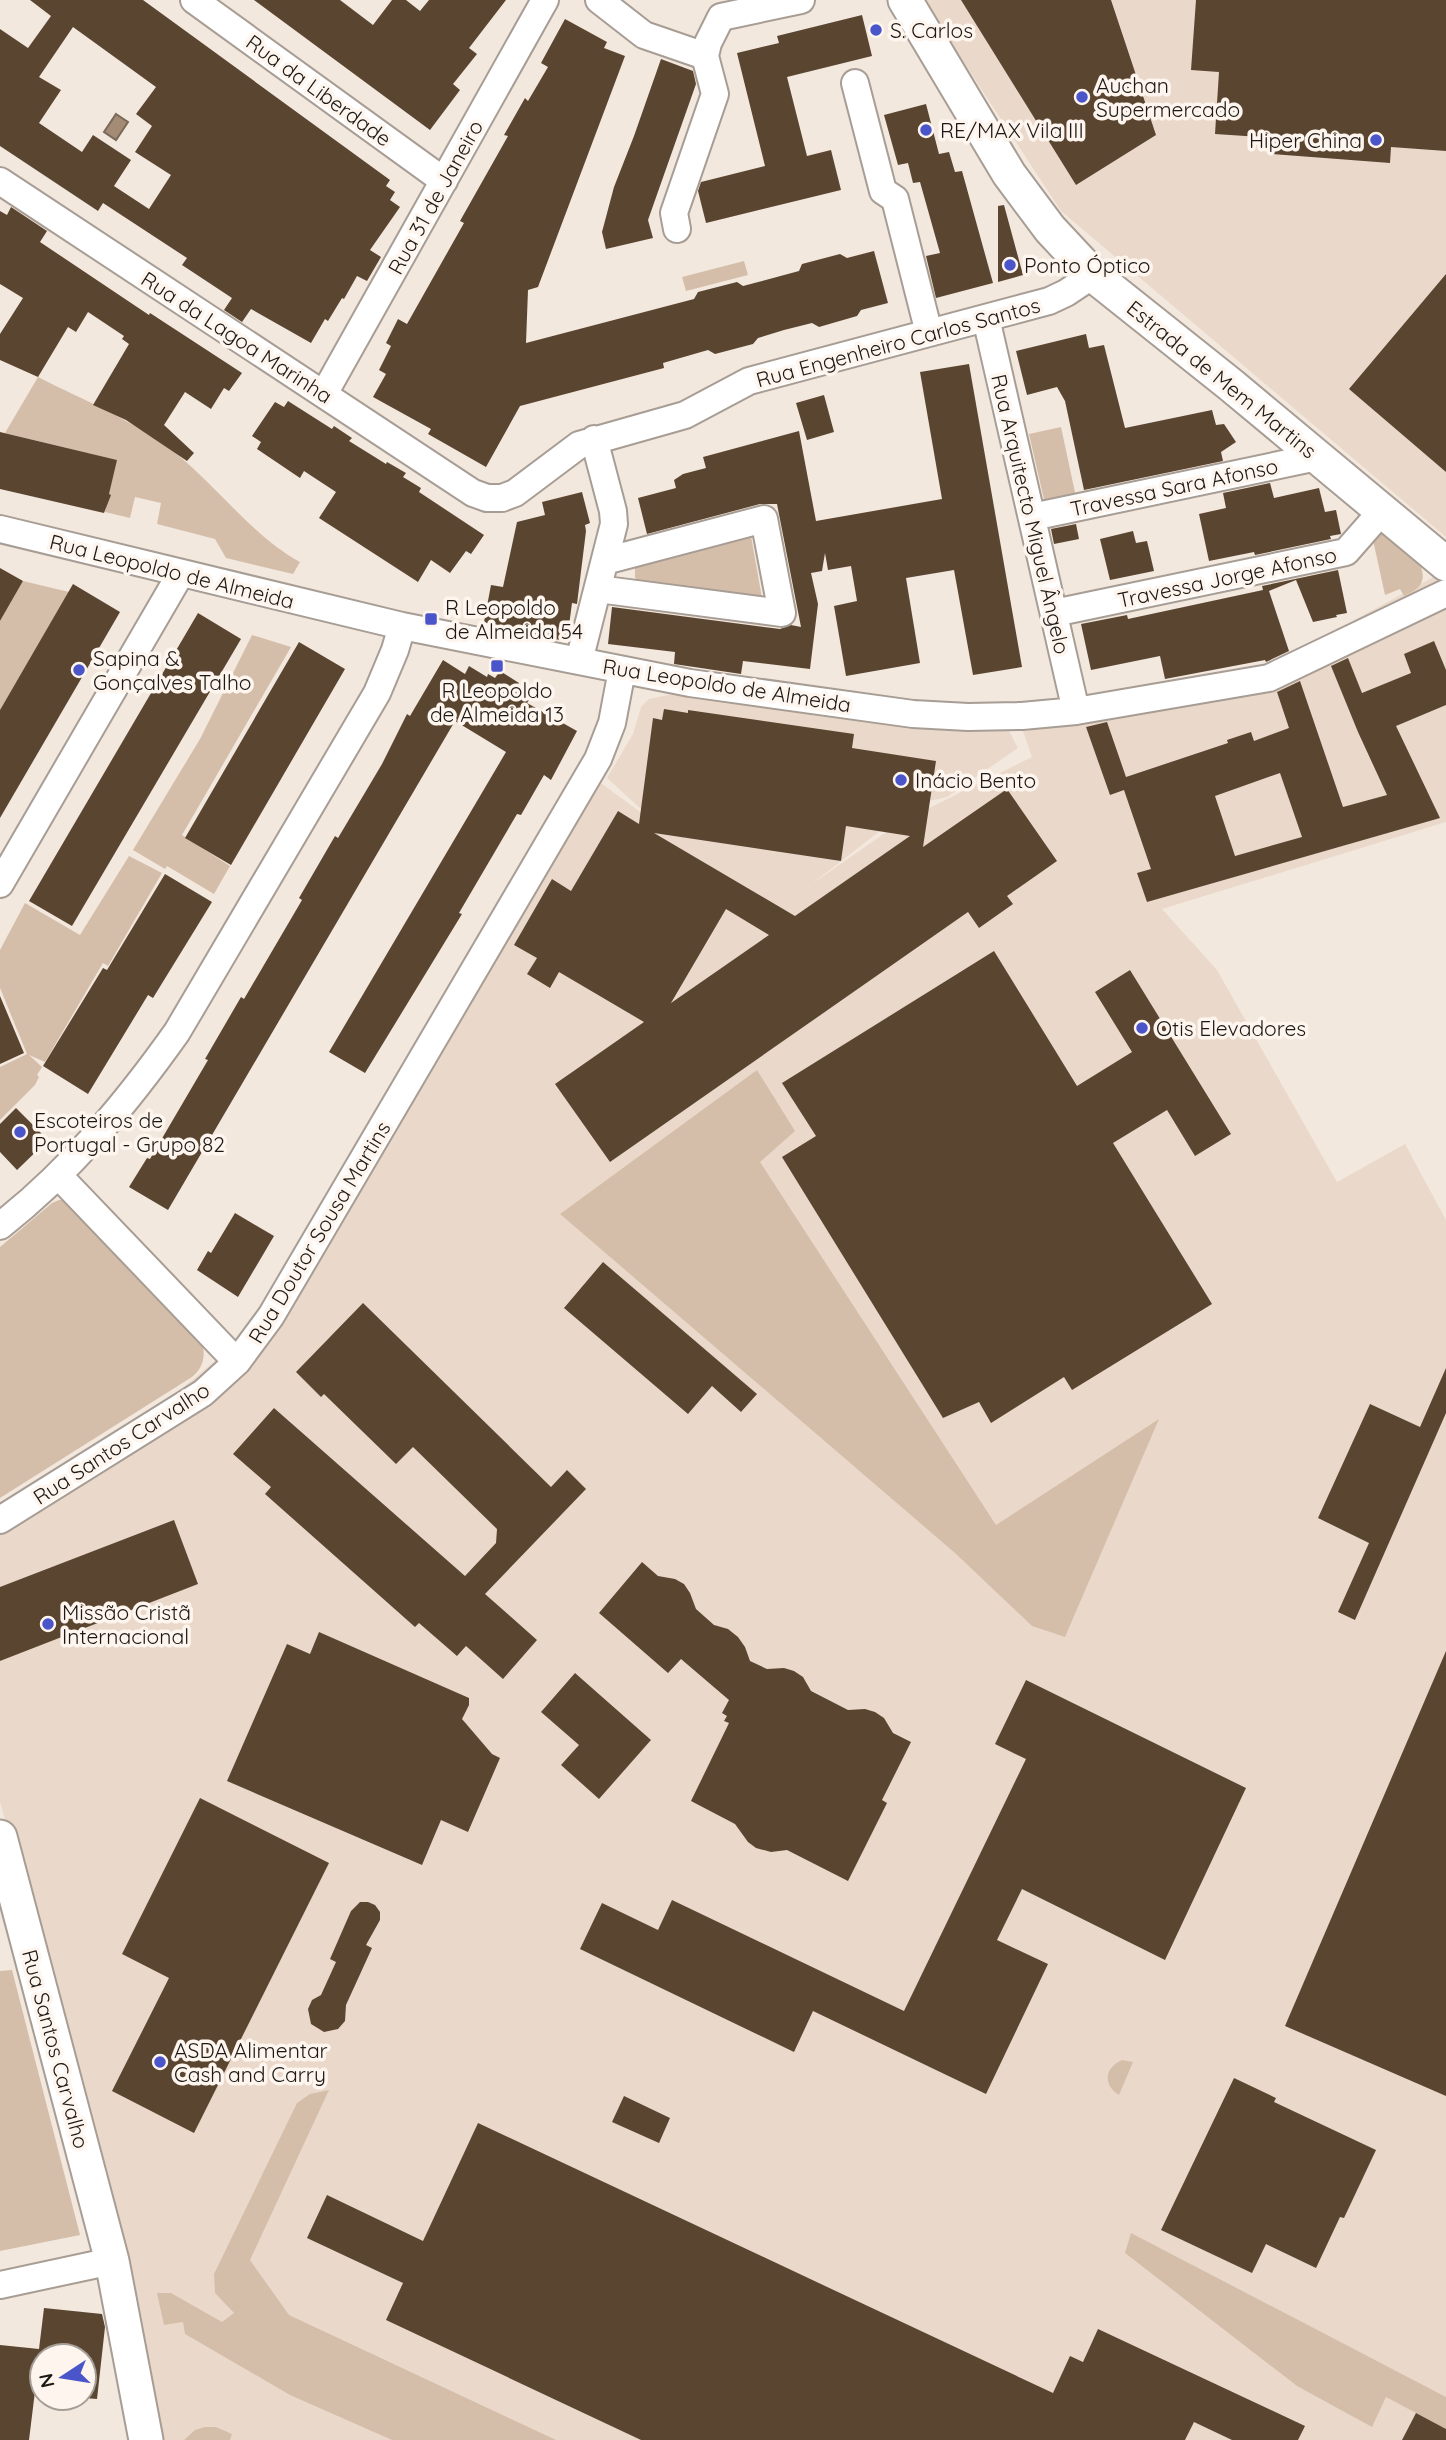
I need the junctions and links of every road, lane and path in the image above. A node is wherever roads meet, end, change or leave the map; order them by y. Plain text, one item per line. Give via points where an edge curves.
1 (194, 0) edge
2 (545, 0) edge
3 (599, 0) edge
4 (801, 0) edge
5 (905, 0) edge
6 (637, 19) edge
7 (705, 56) junction
8 (855, 83) dead end
9 (0, 181) edge
10 (444, 181) junction
11 (677, 229) dead end
12 (1093, 275) junction
13 (986, 318) junction
14 (929, 333) junction
15 (324, 394) junction
16 (594, 439) junction
17 (1317, 457) junction
18 (473, 493) joint
19 (1382, 511) junction
20 (1032, 517) junction
21 (0, 529) edge
22 (605, 561) junction
23 (1446, 564) edge
24 (181, 573) junction
25 (598, 589) junction
26 (1446, 593) edge
27 (1054, 613) junction
28 (402, 626) junction
29 (579, 661) junction
30 (622, 670) junction
31 (1076, 711) junction
32 (0, 884) edge
33 (58, 1175) junction
34 (0, 1226) edge
35 (237, 1362) junction
36 (0, 1520) edge
37 (0, 1836) edge
38 (112, 2261) junction
39 (0, 2285) edge
40 (146, 2440) edge

1 - 10 street, Rua da Liberdade
2 - 10 street, Rua 31 de Janeiro
3 - 6 street
4 - 7 street via 720,17
5 - 12 street, Estrada de Mem Martins via 1027,200
6 - 7 street
7 - 11 street via 715,94 674,213
8 - 14 street via 883,191 895,199
9 - 15 street, Rua da Lagoa Marinha
10 - 15 street, Rua 31 de Janeiro
12 - 13 street, Rua Engenheiro Carlos Santos via 1049,301
12 - 17 street, Estrada de Mem Martins
13 - 14 street, Rua Engenheiro Carlos Santos
13 - 20 street, Rua Arquitecto Miguel Ângelo
14 - 16 street, Rua Engenheiro Carlos Santos via 749,381 685,415
15 - 18 street, Rua da Lagoa Marinha
16 - 18 street, Rua Engenheiro Carlos Santos via 566,453 515,493 502,498
16 - 22 street via 614,524
17 - 19 street, Estrada de Mem Martins
17 - 20 street, Travessa Sara Afonso
19 - 23 street, Estrada de Mem Martins
19 - 27 street, Travessa Jorge Afonso via 1346,552
20 - 27 street, Rua Arquitecto Miguel Ângelo
21 - 24 street, Rua Leopoldo de Almeida
22 - 25 street
22 - 25 street via 764,519 782,613
24 - 28 street, Rua Leopoldo de Almeida
24 - 32 street
25 - 29 street
26 - 31 street, Rua Leopoldo de Almeida via 1269,678
27 - 31 street, Rua Arquitecto Miguel Ângelo
28 - 29 street, Rua Leopoldo de Almeida
28 - 33 street via 377,693 177,1032 98,1135
29 - 30 street, Rua Leopoldo de Almeida
30 - 31 street, Rua Leopoldo de Almeida via 913,714 968,718
30 - 35 street, Rua Doutor Sousa Martins via 612,723 598,759 271,1316
33 - 34 street
33 - 35 street, Rua Doutor Sousa Martins
35 - 36 street, Rua Santos Carvalho via 203,1393
37 - 38 street, Rua Santos Carvalho
38 - 39 street
38 - 40 street, Rua Santos Carvalho

